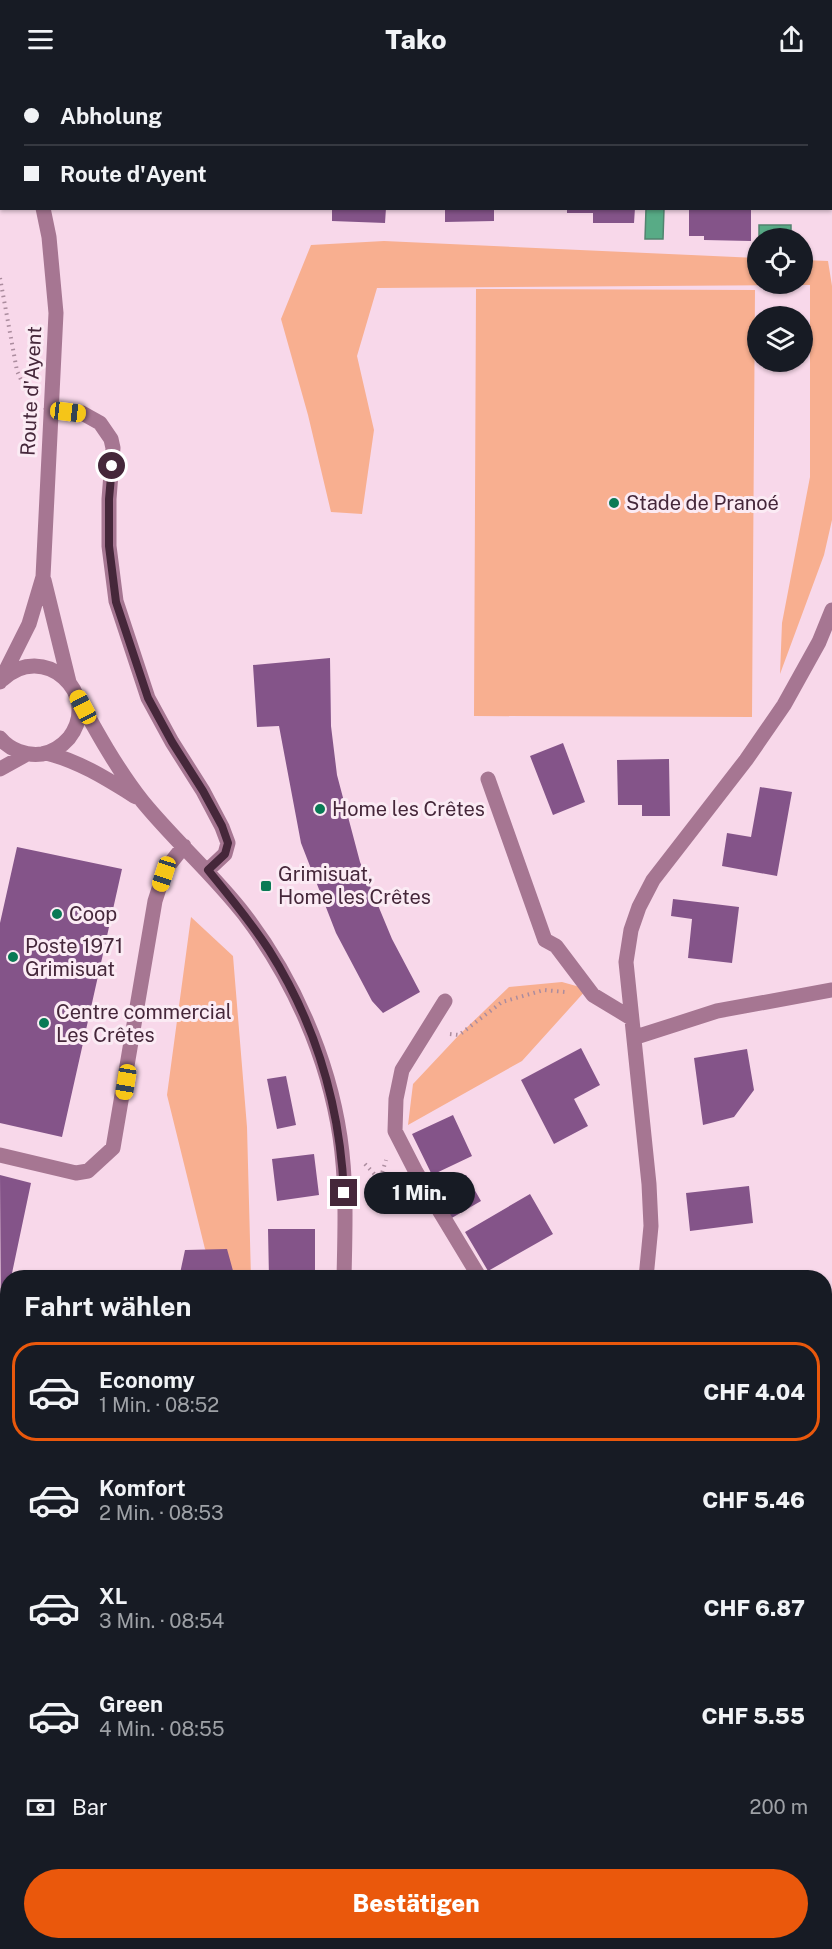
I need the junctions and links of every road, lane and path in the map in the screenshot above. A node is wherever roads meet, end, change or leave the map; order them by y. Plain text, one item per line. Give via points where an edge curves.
1 (43, 210) edge
2 (0, 278) edge
3 (51, 409) junction
4 (43, 577) junction
5 (832, 610) edge
6 (0, 682) edge
7 (72, 688) junction
8 (0, 738) edge
9 (46, 753) junction
10 (27, 754) junction
11 (0, 769) edge
12 (488, 779) dead end
13 (143, 802) junction
14 (184, 846) junction
15 (208, 870) junction
16 (832, 990) edge
17 (593, 995) junction
18 (445, 1001) dead end
19 (631, 1018) junction
20 (425, 1033) junction
21 (636, 1037) junction
22 (395, 1131) junction
23 (0, 1155) edge
24 (361, 1163) dead end
25 (344, 1270) edge
26 (475, 1270) edge
27 (647, 1270) edge

1 - 3 street, Route d'Ayent via 56,313
2 - 3 path via 17,371 37,407
3 - 4 street, Route d'Ayent
3 - 15 street via 82,413 100,423 111,439 109,546 116,602 148,698 203,791 228,843 225,854
4 - 6 street, Route d'Ayent via 29,624
4 - 7 street, Route d'Ayent
5 - 19 street via 784,705 653,880 639,907 630,930 626,962
6 - 7 street via 14,671 33,666 53,670
7 - 9 street via 79,715 75,728 63,744
7 - 13 street, Route d'Ayent
8 - 10 street
9 - 10 street
9 - 13 street, Route d'Ayent via 84,767
10 - 11 street
12 - 17 street via 545,940 556,946
13 - 14 street, Route d'Ayent
14 - 15 street, Route d'Ayent
14 - 23 street via 165,870 155,901 113,1148 88,1170 76,1173
15 - 25 street, Route d'Ayent via 269,950 310,1027 340,1136
16 - 21 street via 717,1011
17 - 19 street
17 - 20 path via 544,990 502,1002 459,1035
18 - 20 street
19 - 21 street
20 - 22 street via 402,1070
21 - 27 street via 650,1205
22 - 24 path via 380,1180
22 - 26 street

